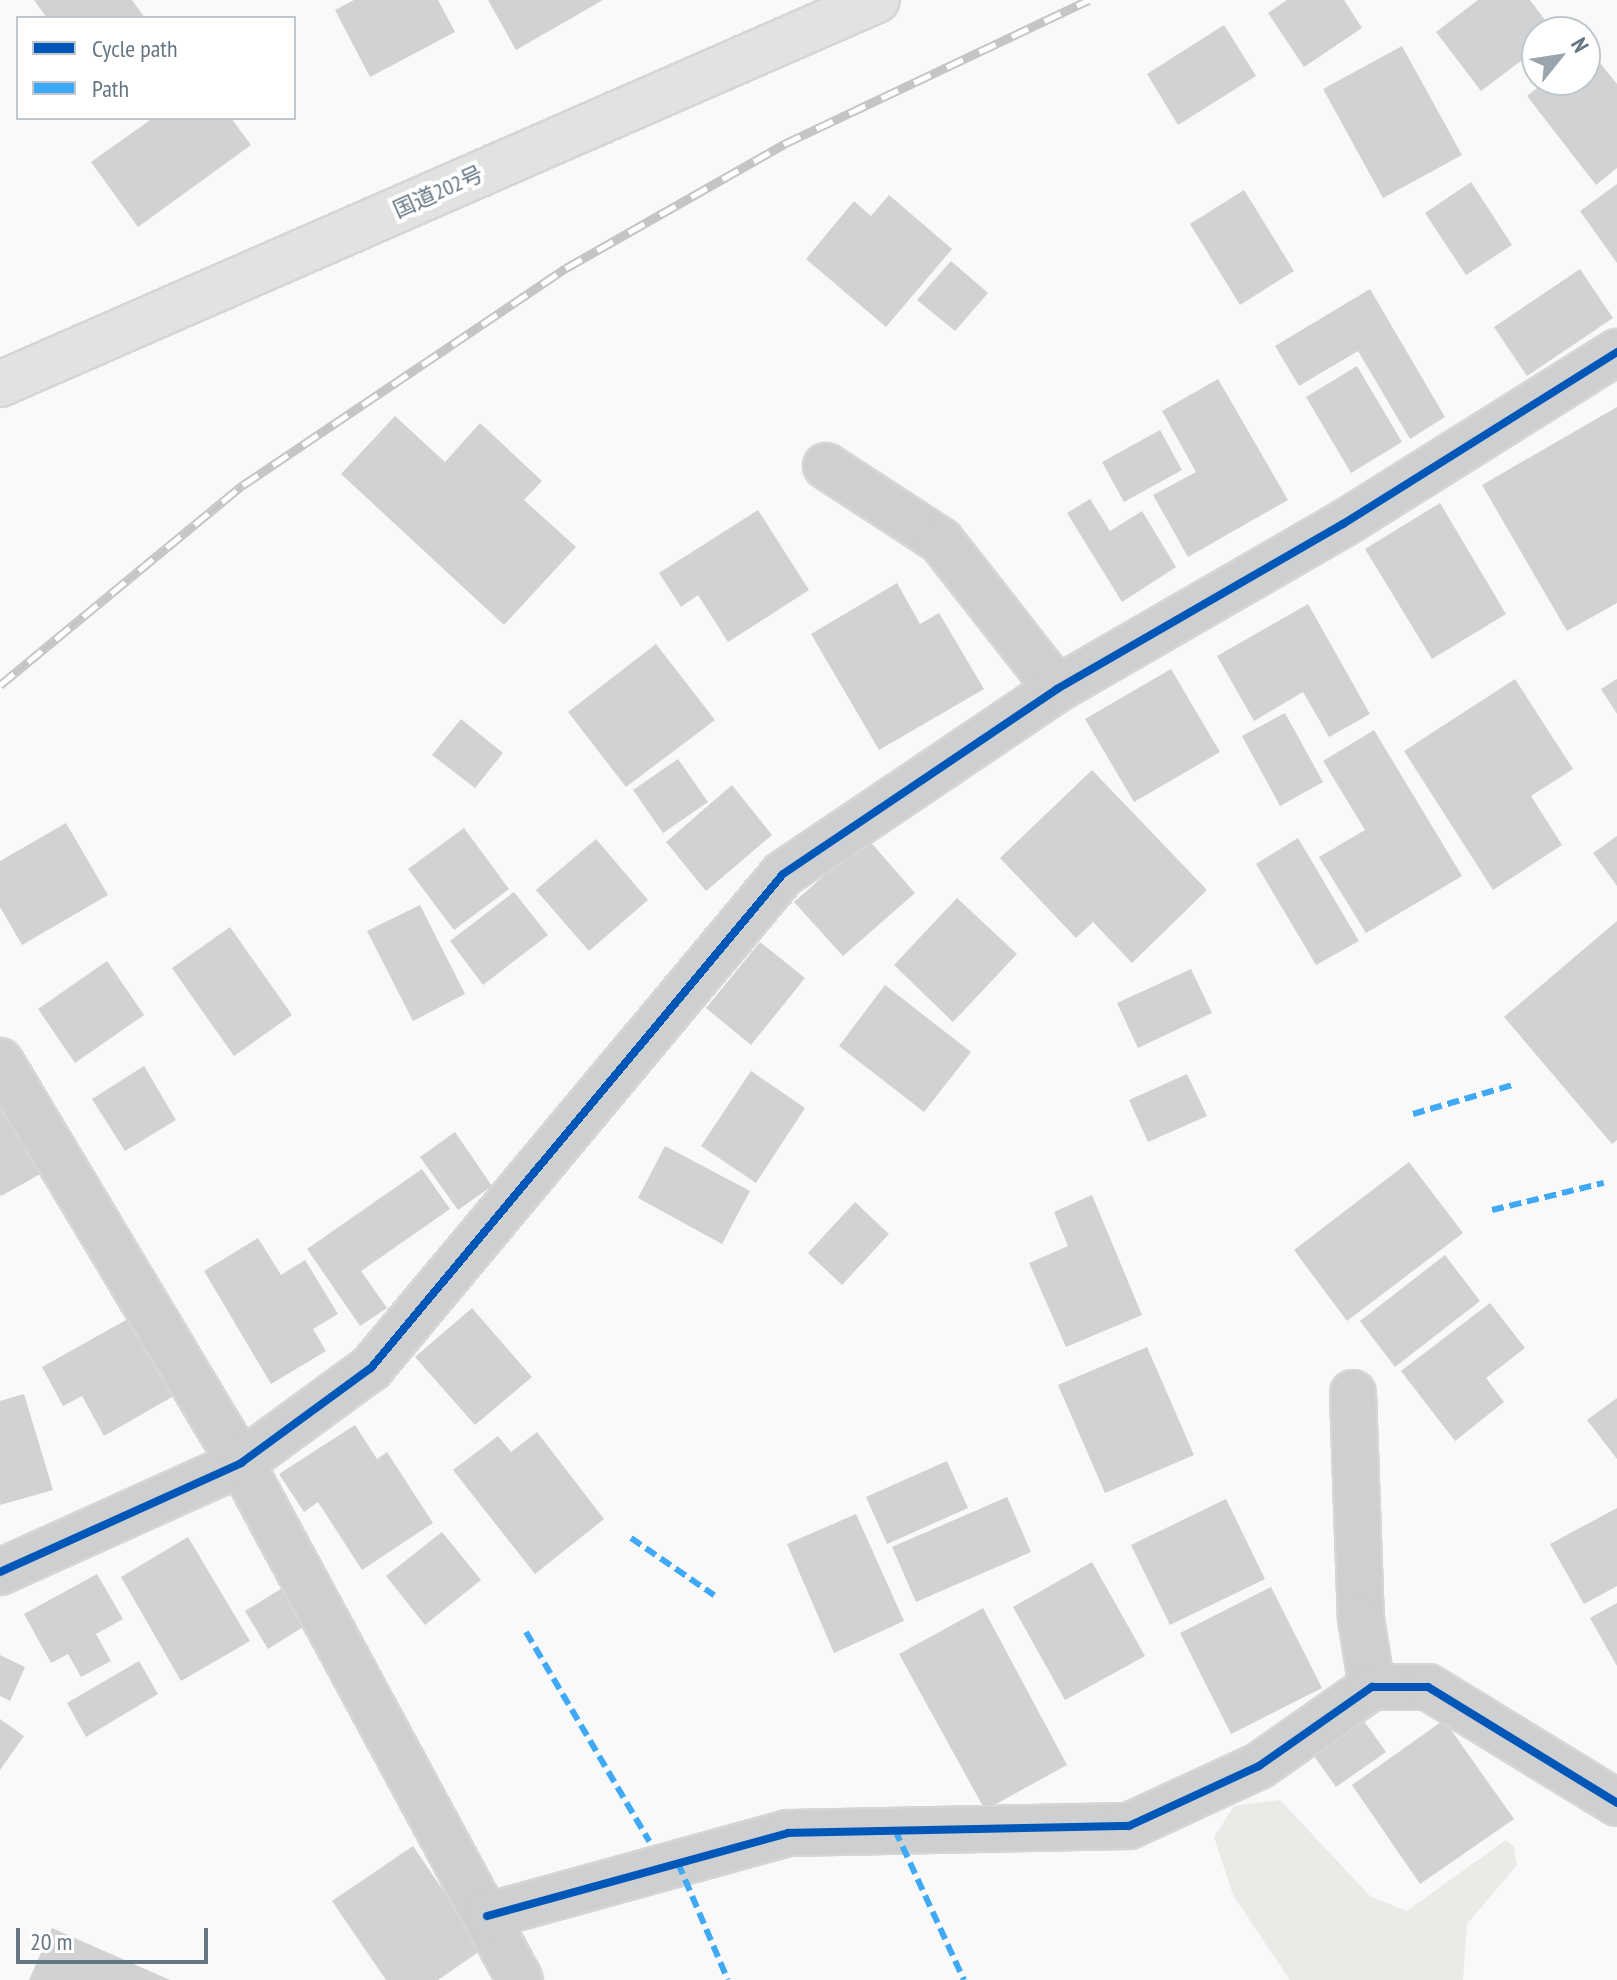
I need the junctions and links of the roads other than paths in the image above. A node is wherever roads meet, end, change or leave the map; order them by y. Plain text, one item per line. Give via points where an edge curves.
1 (877, 0) edge
2 (1617, 352) edge
3 (0, 384) edge
4 (826, 466) dead end
5 (1057, 689) junction
6 (0, 1061) edge
7 (1353, 1393) dead end
8 (241, 1463) junction
9 (0, 1572) edge
10 (1372, 1687) junction
11 (1617, 1803) edge
12 (487, 1916) junction
13 (511, 1977) edge

1 - 3 highway, 国道202号
2 - 5 street via 1343,524
4 - 5 street via 941,541
5 - 8 street via 783,874 371,1368
6 - 8 street
7 - 10 street via 1361,1619
8 - 9 street
8 - 12 street
10 - 11 street via 1428,1687
10 - 12 street via 1259,1766 1129,1826 788,1833
12 - 13 street

